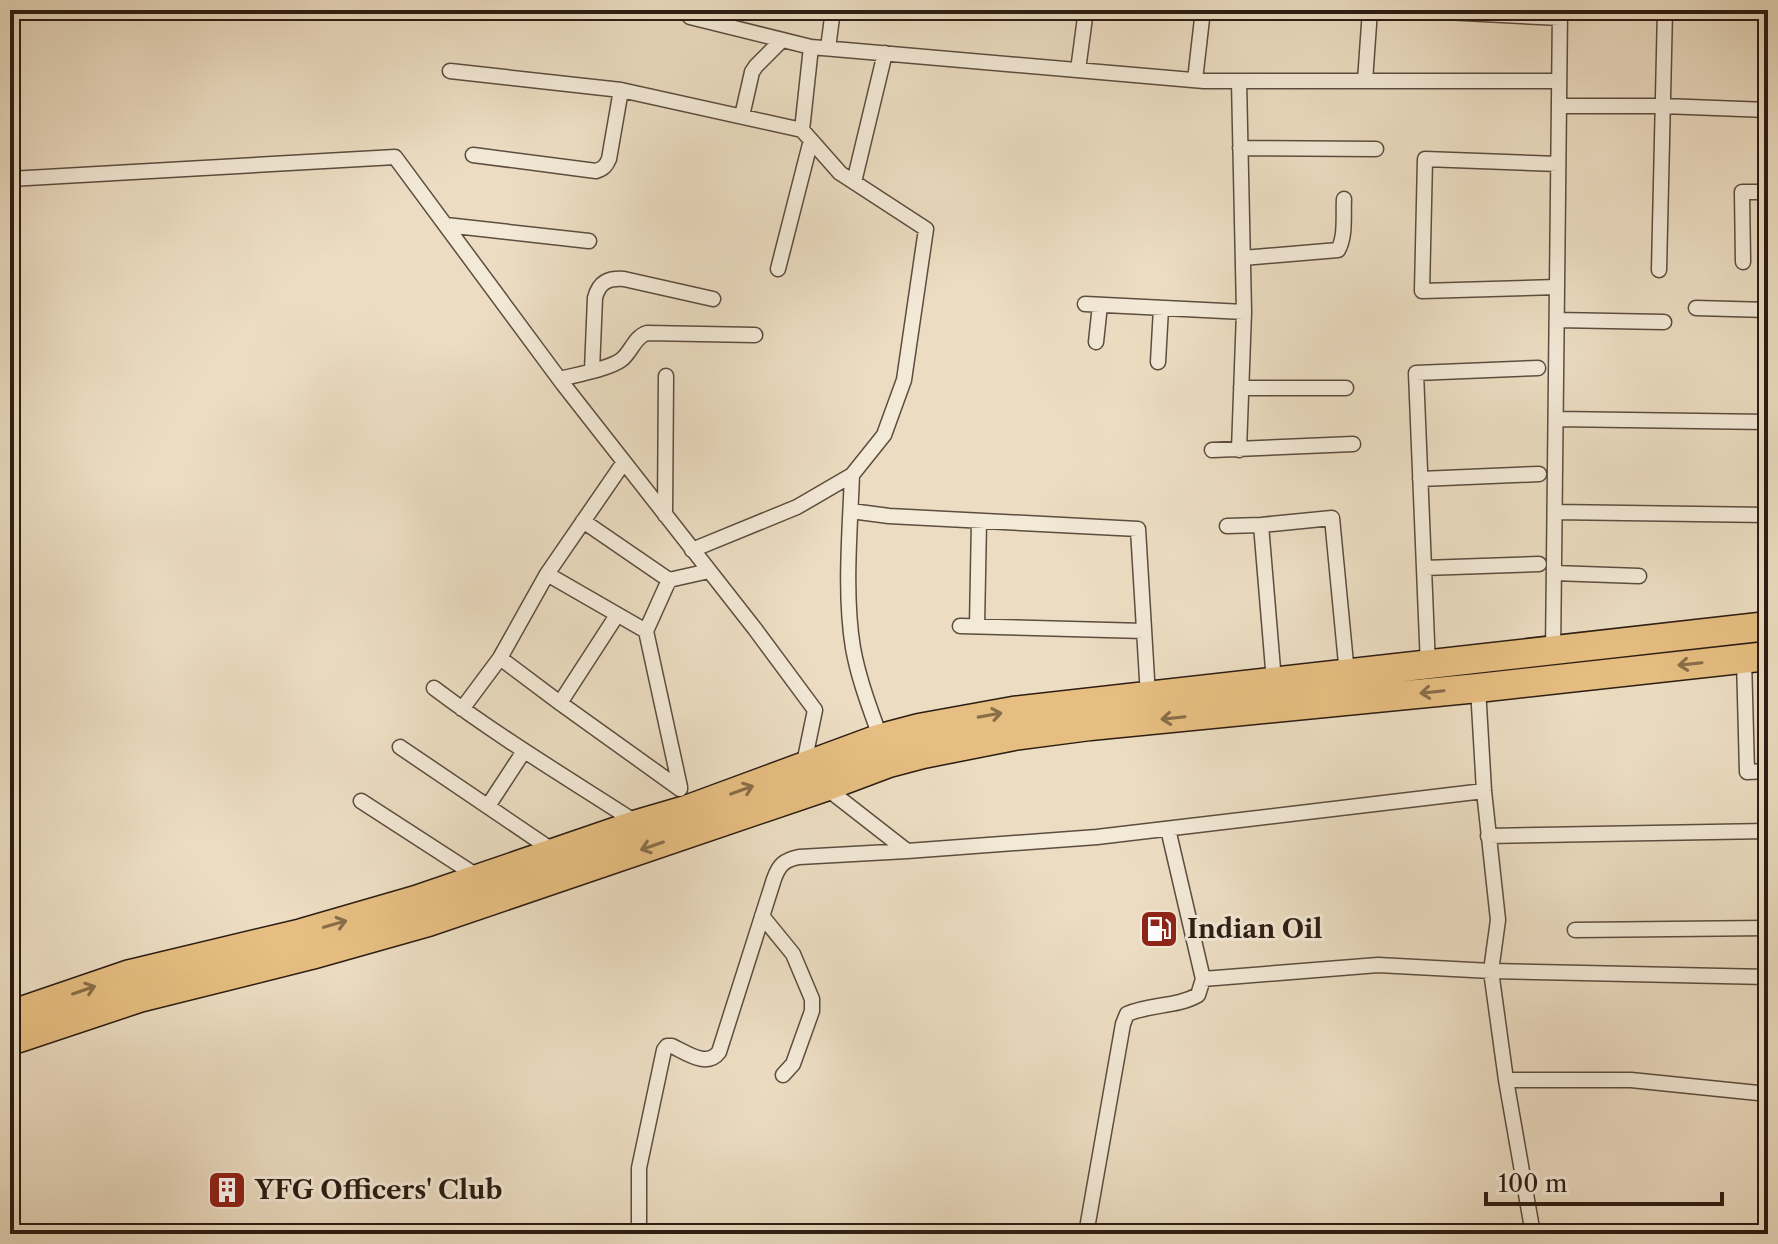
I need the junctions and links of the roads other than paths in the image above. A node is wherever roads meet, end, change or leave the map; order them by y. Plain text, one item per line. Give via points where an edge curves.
1 (684, 10) edge
2 (833, 10) edge
3 (1086, 10) edge
4 (1203, 10) edge
5 (1370, 10) edge
6 (1665, 10) edge
7 (1426, 11) edge
8 (1560, 14) edge
9 (782, 40) junction
10 (811, 47) junction
11 (828, 48) junction
12 (885, 53) junction
13 (1078, 70) junction
14 (450, 71) dead end
15 (1195, 80) junction
16 (1239, 81) junction
17 (1365, 81) junction
18 (1559, 81) junction
19 (621, 90) junction
20 (1559, 106) junction
21 (1663, 106) junction
22 (1768, 110) edge
23 (742, 116) junction
24 (806, 135) junction
25 (1240, 148) junction
26 (1376, 149) dead end
27 (473, 155) dead end
28 (1558, 164) junction
29 (10, 179) edge
30 (854, 182) junction
31 (1768, 192) edge
32 (1344, 199) dead end
33 (446, 225) junction
34 (589, 241) dead end
35 (1243, 258) junction
36 (1743, 262) dead end
37 (778, 269) dead end
38 (1659, 270) dead end
39 (1557, 287) junction
40 (713, 299) dead end
41 (1161, 308) junction
42 (1696, 308) dead end
43 (1768, 310) edge
44 (1244, 312) junction
45 (1557, 320) junction
46 (1664, 322) dead end
47 (755, 335) dead end
48 (1096, 342) dead end
49 (1158, 362) dead end
50 (1538, 368) dead end
51 (592, 370) junction
52 (666, 376) dead end
53 (560, 379) junction
54 (1241, 388) junction
55 (1346, 388) dead end
56 (1556, 419) junction
57 (1768, 422) edge
58 (1353, 444) dead end
59 (1212, 450) dead end
60 (1239, 450) junction
61 (624, 462) junction
62 (1539, 474) dead end
63 (852, 475) junction
64 (1420, 479) junction
65 (851, 511) junction
66 (1555, 512) junction
67 (665, 515) junction
68 (1768, 515) edge
69 (583, 521) junction
70 (979, 521) junction
71 (1261, 525) junction
72 (1227, 526) dead end
73 (692, 550) junction
74 (1539, 564) dead end
75 (1424, 568) junction
76 (709, 571) junction
77 (1554, 573) junction
78 (547, 574) junction
79 (1639, 576) dead end
80 (669, 580) junction
81 (617, 615) junction
82 (960, 626) dead end
83 (977, 626) junction
84 (1768, 626) edge
85 (646, 631) junction
86 (1144, 631) junction
87 (1756, 657) edge
88 (500, 658) junction
89 (1553, 665) junction
90 (1428, 666) junction
91 (1347, 674) junction
92 (1274, 681) junction
93 (434, 688) dead end
94 (1478, 688) junction
95 (1148, 696) junction
96 (560, 703) junction
97 (462, 709) junction
98 (400, 747) dead end
99 (524, 751) junction
100 (885, 751) junction
101 (803, 768) junction
102 (1768, 771) edge
103 (825, 787) junction
104 (1484, 791) junction
105 (683, 798) junction
106 (361, 801) dead end
107 (488, 806) junction
108 (638, 824) junction
109 (1168, 829) junction
110 (1768, 831) edge
111 (1488, 836) junction
112 (907, 851) junction
113 (560, 865) junction
114 (480, 878) junction
115 (762, 916) junction
116 (1768, 928) edge
117 (1575, 930) dead end
118 (1491, 971) junction
119 (1768, 975) edge
120 (1203, 979) junction
121 (10, 1015) edge
122 (1766, 1033) dead end
123 (10, 1041) edge
124 (783, 1075) dead end
125 (1506, 1080) junction
126 (1768, 1094) edge
127 (639, 1234) edge
128 (1086, 1234) edge
129 (1533, 1234) edge

1 - 9 street via 690,17
2 - 11 street
3 - 13 street
4 - 15 street
5 - 17 street
6 - 21 street
7 - 8 street
8 - 18 street
9 - 10 street
9 - 23 street via 752,72
10 - 11 street
10 - 24 street
11 - 12 street
12 - 13 street
12 - 30 street
13 - 15 street
14 - 19 street
15 - 16 street
16 - 17 street
16 - 25 street
17 - 18 street
18 - 20 street
19 - 23 street
19 - 27 street via 609,159 601,170
20 - 21 street
20 - 28 street
21 - 22 street
21 - 38 street
23 - 24 street
24 - 30 street
24 - 37 street
25 - 26 street
25 - 35 street
28 - 39 street
28 - 39 street via 1425,159 1422,291
29 - 33 street via 395,157
30 - 63 street via 926,229 904,380 884,435
31 - 36 street via 1742,192
32 - 35 street via 1338,250
33 - 34 street
33 - 53 street
35 - 44 street
39 - 45 street
40 - 51 street via 624,279 604,281 595,298
41 - 44 street
41 - 48 street via 1092,304
41 - 49 street
42 - 43 street
44 - 54 street
45 - 46 street
45 - 56 street
47 - 51 street via 647,333 623,359
50 - 64 street via 1416,373
51 - 53 street
52 - 67 street
53 - 61 street
54 - 55 street
54 - 60 street
56 - 57 street
56 - 66 street
58 - 60 street
59 - 60 street
61 - 67 street
61 - 69 street
62 - 64 street
63 - 65 street
63 - 73 street via 797,507
64 - 75 street
65 - 70 street
65 - 100 street via 852,646
66 - 68 street
66 - 77 street
67 - 73 street
69 - 78 street
69 - 80 street
70 - 83 street
70 - 86 street via 1138,529
71 - 72 street
71 - 91 street via 1332,518
71 - 92 street
73 - 76 street
74 - 75 street
75 - 90 street
76 - 80 street
76 - 101 street via 815,710
77 - 79 street
77 - 89 street
78 - 81 street
78 - 88 street
80 - 85 street
81 - 85 street
81 - 96 street
82 - 83 street
83 - 86 street
84 - 89 highway
85 - 105 street
86 - 95 street
87 -> 89 highway
87 - 102 street via 1747,772
88 - 96 street
88 - 97 street
89 - 90 highway
89 - 94 highway
90 - 91 highway
91 - 92 highway
92 - 95 highway
93 - 97 street
94 -> 100 highway via 1090,726 923,754
94 - 104 street
100 -> 95 highway via 919,728
96 - 105 street
97 - 99 street
98 - 107 street
99 - 107 street
99 - 108 street
100 - 101 highway
100 - 103 highway
101 - 103 street
105 -> 101 highway
103 - 112 street
103 -> 113 highway
104 - 109 street
104 - 111 street
105 - 108 highway
106 - 114 street
107 - 113 street
108 - 113 highway
109 - 112 street
109 - 120 street
110 - 111 street
111 - 118 street via 1498,920
112 - 115 street via 788,859 776,871
113 - 114 highway
113 - 123 highway via 428,922 139,998
121 -> 114 highway via 130,974 302,933
115 - 124 street via 793,954 812,999 793,1064
115 - 127 street via 719,1052 709,1060 672,1046 664,1050 639,1168
116 - 117 street
118 - 119 street
118 - 120 street via 1378,965
118 - 125 street
119 - 122 street
120 - 128 street via 1198,995 1190,1000 1127,1014
125 - 126 street via 1631,1080
125 - 129 street

